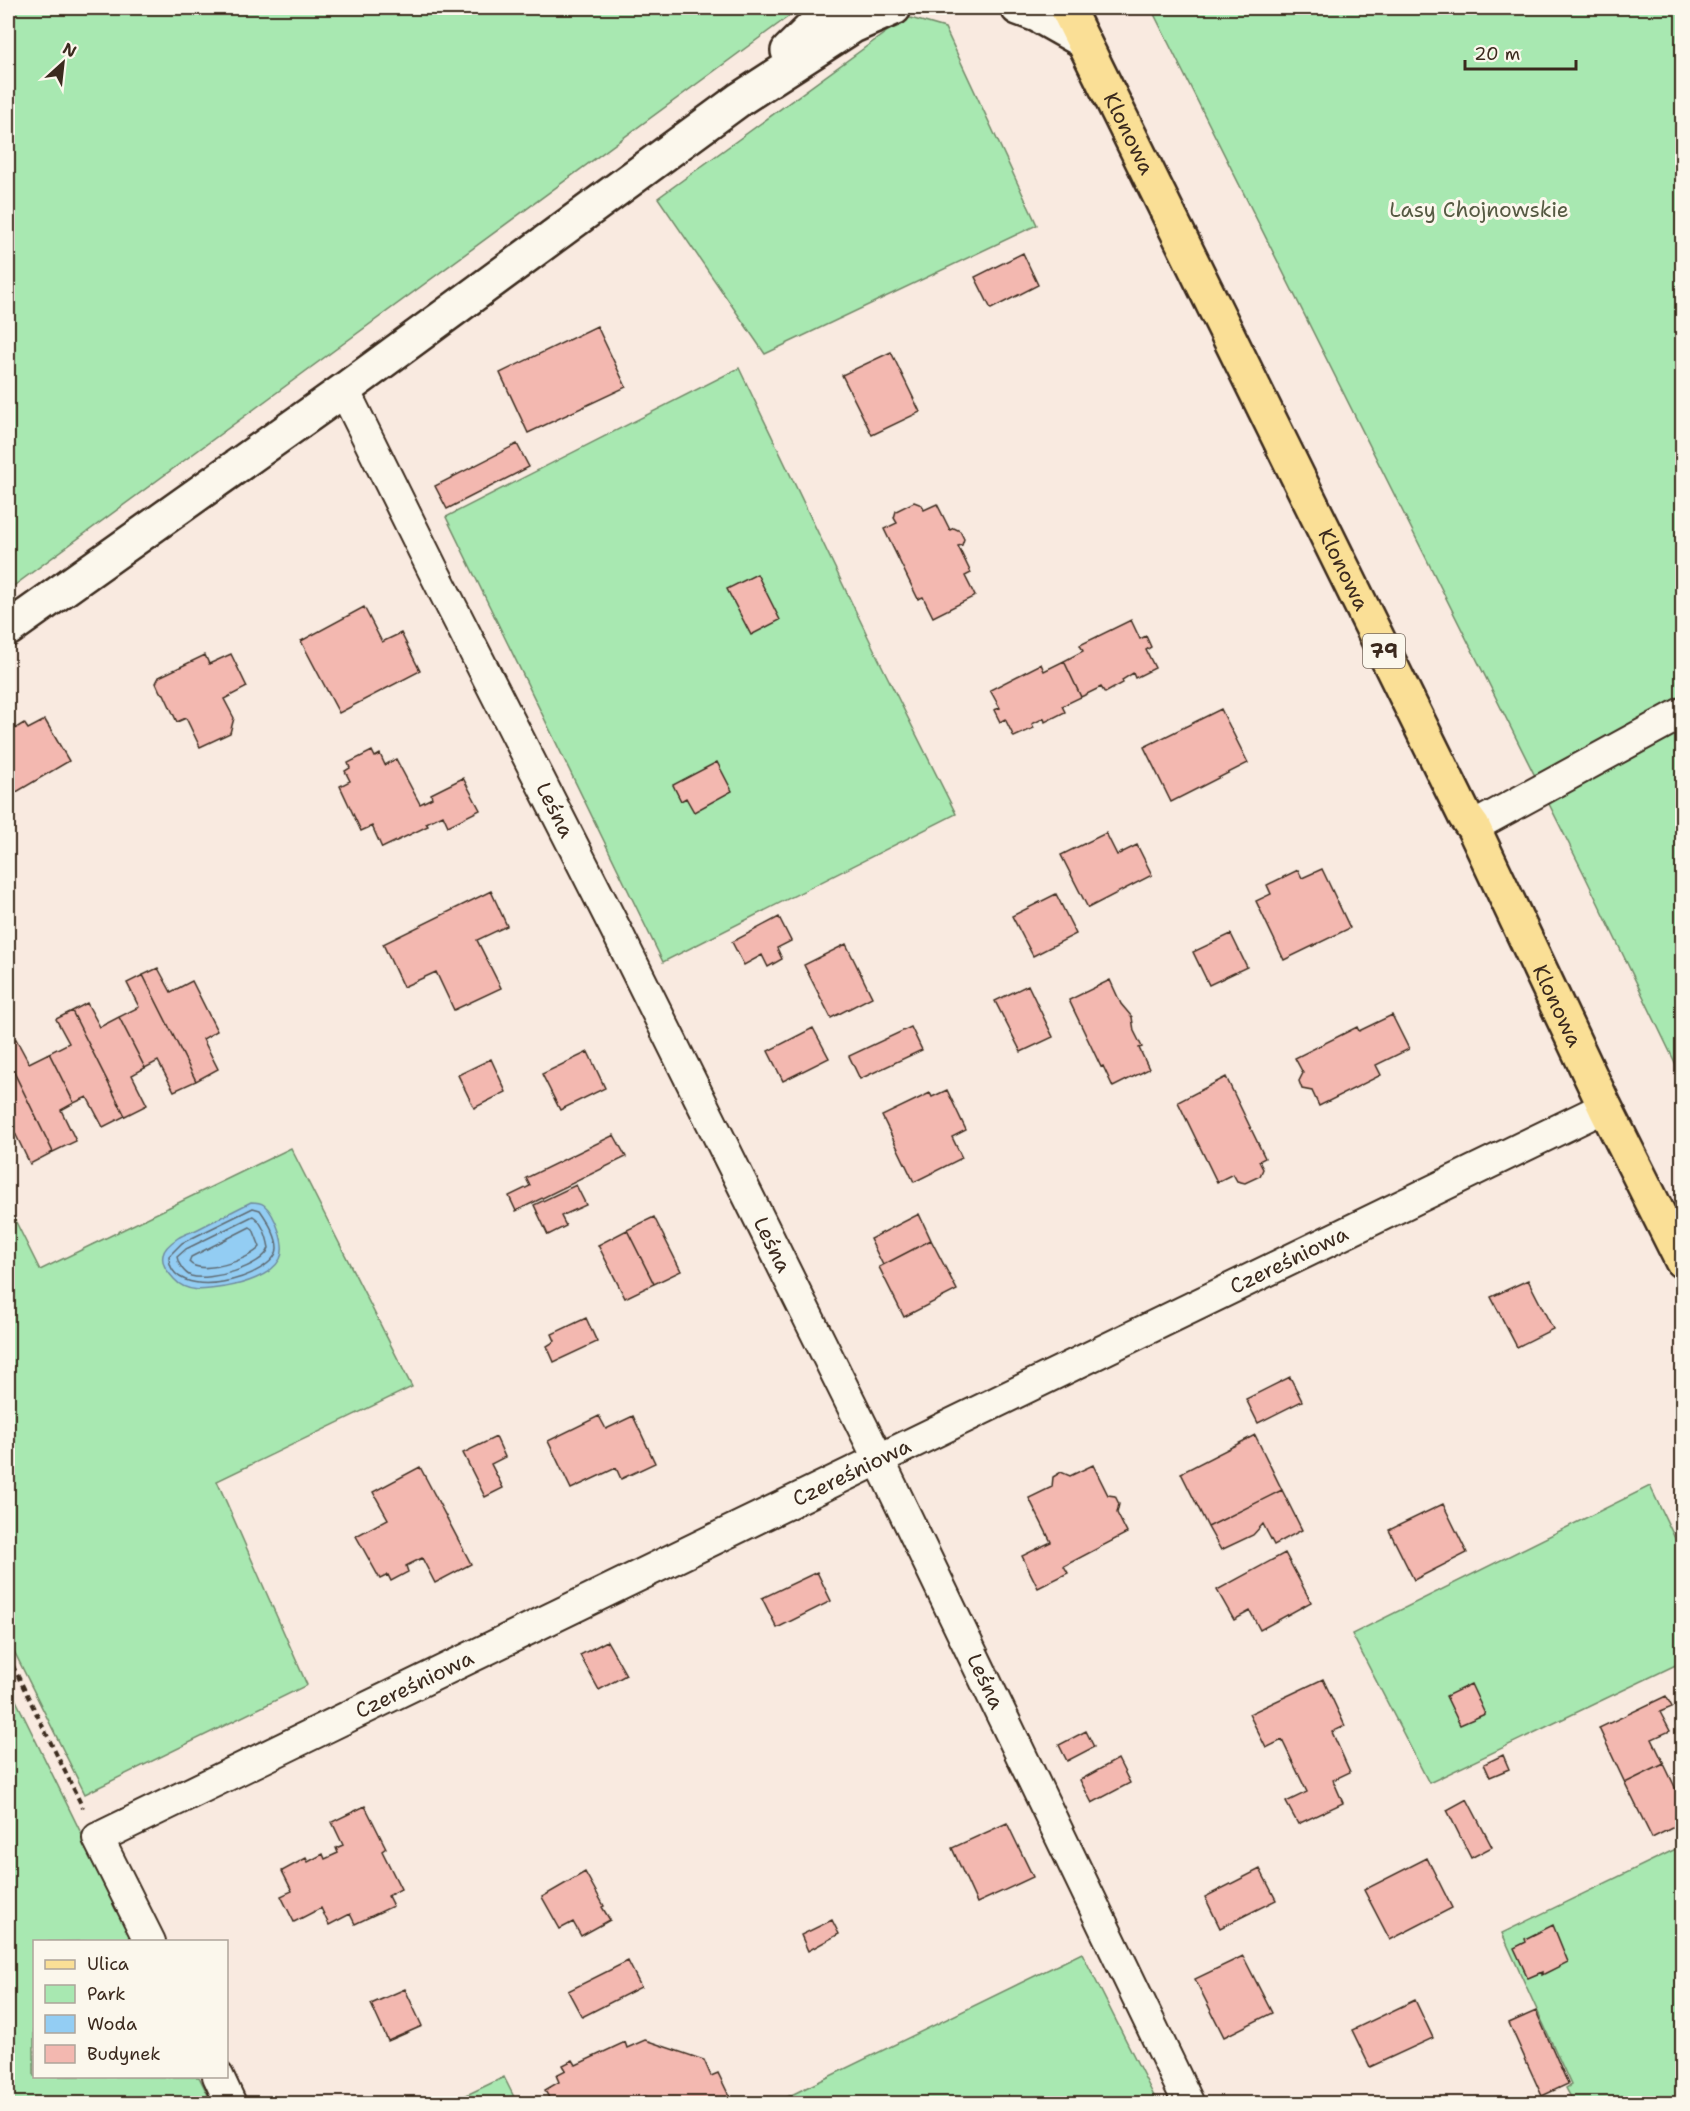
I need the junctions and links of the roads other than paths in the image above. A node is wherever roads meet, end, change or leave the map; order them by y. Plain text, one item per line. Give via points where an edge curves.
1 (832, 8) edge
2 (894, 8) edge
3 (1018, 8) edge
4 (1067, 8) edge
5 (1083, 41) junction
6 (740, 99) junction
7 (344, 390) junction
8 (8, 629) edge
9 (1683, 713) edge
10 (1473, 826) junction
11 (1605, 1107) junction
12 (1683, 1261) edge
13 (879, 1460) junction
14 (149, 1940) edge
15 (219, 2078) edge
16 (231, 2103) edge
17 (1189, 2103) edge

1 - 6 main road
2 - 6 main road via 853,26
3 - 5 main road
4 - 5 main road, Klonowa / 79
5 - 10 main road, Klonowa / 79
6 - 7 main road
7 - 8 main road
7 - 13 street, Leśna
9 - 10 street
10 - 11 main road, Klonowa / 79
11 - 12 main road, Klonowa / 79
11 - 13 street, Czereśniowa
13 - 14 street, Czereśniowa via 98,1838
13 - 17 street, Leśna
15 - 16 street

